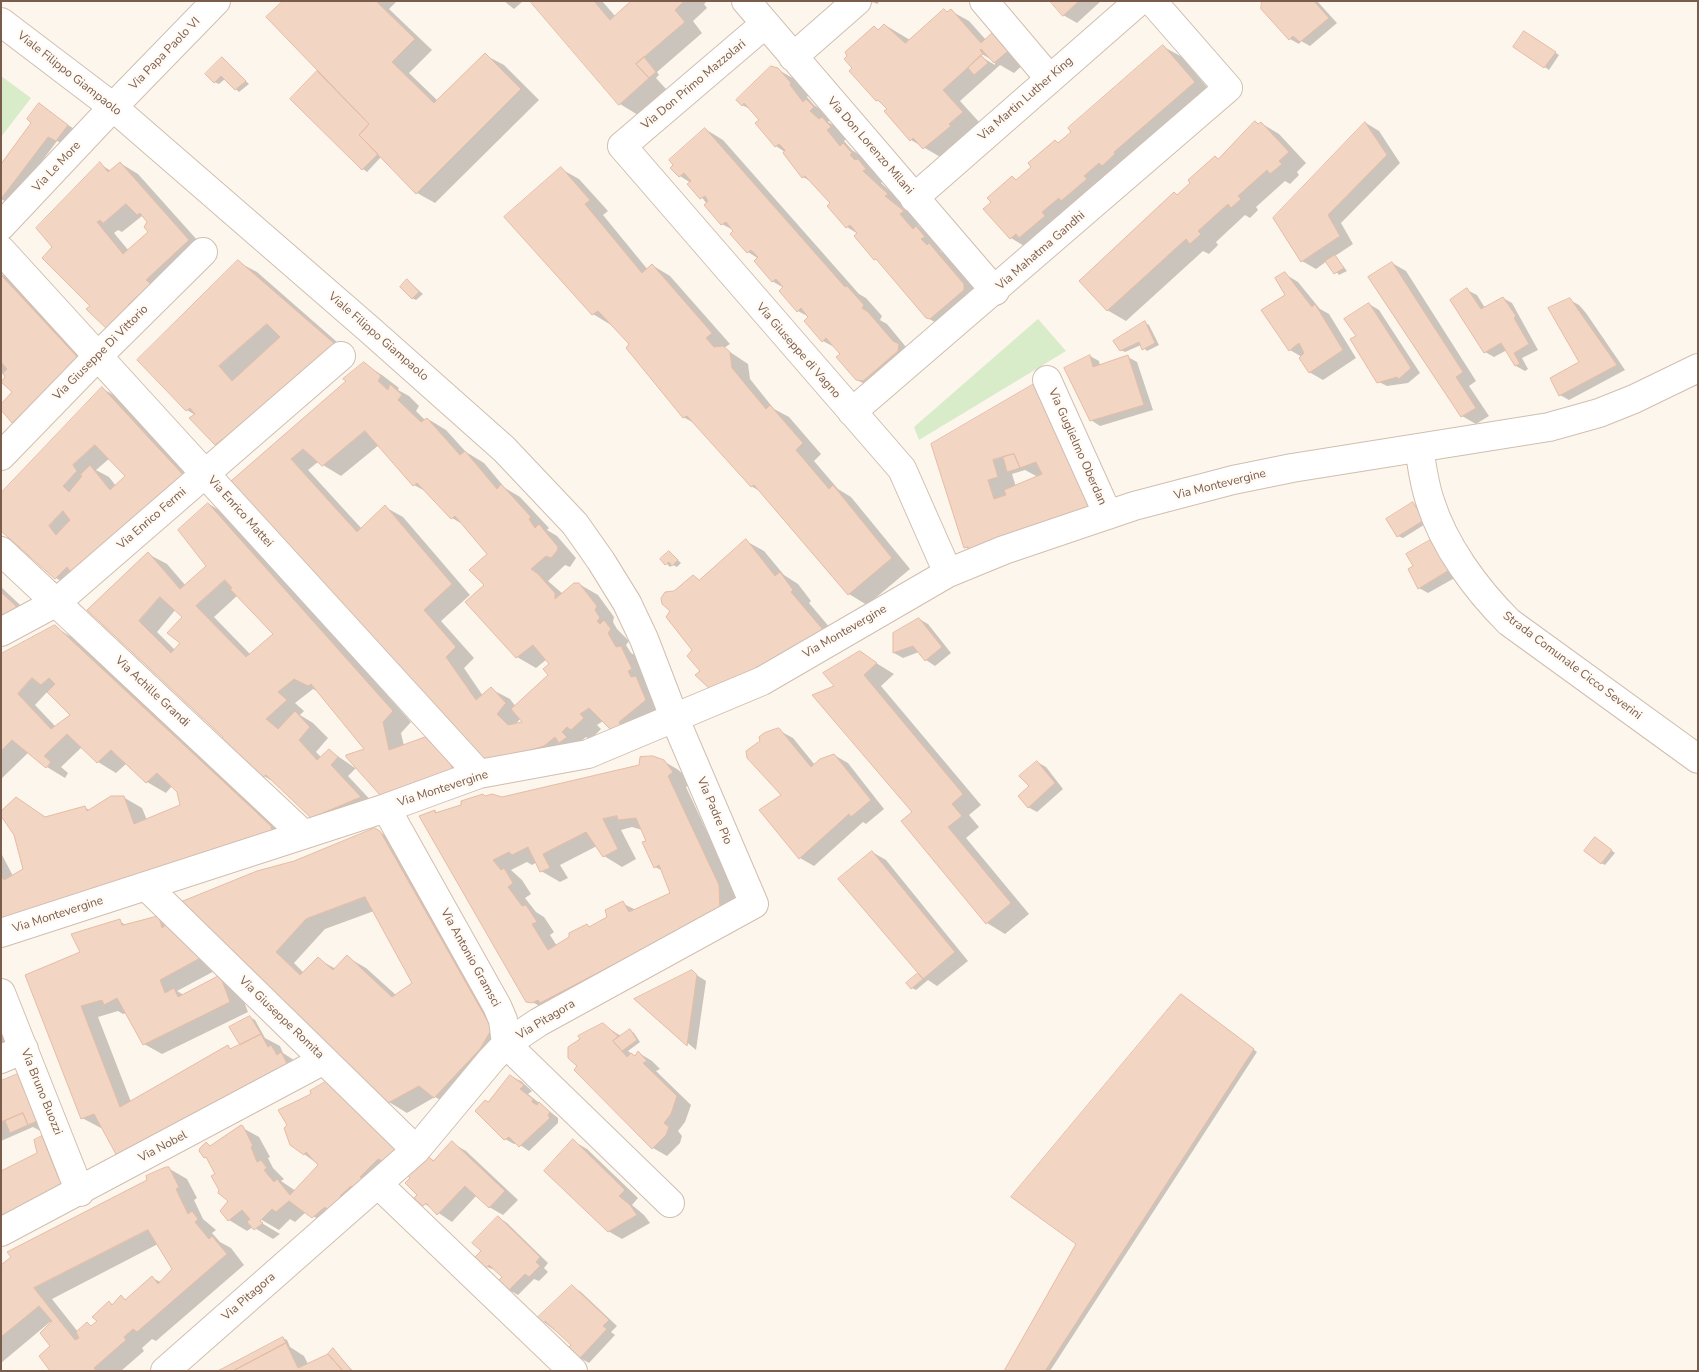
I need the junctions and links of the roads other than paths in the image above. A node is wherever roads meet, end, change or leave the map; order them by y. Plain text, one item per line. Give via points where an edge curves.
1 (216, 1) edge
2 (746, 1) edge
3 (857, 1) edge
4 (984, 1) edge
5 (1139, 1) edge
6 (1152, 1) edge
7 (1, 22) edge
8 (765, 24) junction
9 (793, 57) junction
10 (1050, 79) junction
11 (113, 107) junction
12 (622, 146) joint
13 (914, 198) junction
14 (1, 226) edge
15 (1, 250) edge
16 (202, 252) dead end
17 (995, 291) junction
18 (98, 356) junction
19 (341, 356) dead end
20 (1698, 368) edge
21 (1047, 380) dead end
22 (852, 412) junction
23 (1419, 448) junction
24 (1, 456) edge
25 (205, 474) junction
26 (1108, 515) junction
27 (1, 551) edge
28 (948, 573) junction
29 (57, 602) junction
30 (1, 632) edge
31 (674, 717) junction
32 (1698, 759) edge
33 (479, 774) junction
34 (386, 808) junction
35 (303, 834) junction
36 (146, 886) junction
37 (754, 904) joint
38 (1, 933) edge
39 (1, 993) edge
40 (506, 1044) junction
41 (12, 1054) edge
42 (324, 1060) junction
43 (416, 1150) junction
44 (379, 1185) junction
45 (80, 1192) junction
46 (670, 1203) dead end
47 (1, 1232) edge
48 (165, 1371) edge
49 (573, 1371) edge

1 - 11 street, Via Papa Paolo VI
2 - 8 street, Via Don Lorenzo Milani
3 - 9 street
4 - 10 street
5 - 10 street, Via Martin Luther King
6 - 17 street, Via Mahatma Gandhi via 1228,88
7 - 11 street, Viale Filippo Giampaolo
8 - 9 street, Via Don Lorenzo Milani
8 - 12 street, Via Don Primo Mazzolari
9 - 13 street, Via Don Lorenzo Milani
10 - 13 street, Via Martin Luther King
11 - 14 street, Via Le More
11 - 31 street, Viale Filippo Giampaolo via 451,401 540,486 602,561 627,603
12 - 22 street, Via Giuseppe di Vagno
13 - 17 street, Via Don Lorenzo Milani
15 - 18 street, Via Enrico Mattei
16 - 18 street, Via Giuseppe Di Vittorio
17 - 22 street, Via Mahatma Gandhi
18 - 24 street, Via Giuseppe Di Vittorio
18 - 25 street, Via Enrico Mattei
19 - 25 street, Via Enrico Fermi
20 - 23 street, Via Montevergine via 1600,413 1549,427
21 - 26 street, Via Guglielmo Oberdan
22 - 28 street, Via Giuseppe di Vagno via 902,469
23 - 26 street, Via Montevergine via 1351,457 1233,480
23 - 32 street, Strada Comunale Cicco Severini via 1430,502 1447,539 1487,600 1509,622
25 - 29 street, Via Enrico Fermi
25 - 33 street, Via Enrico Mattei
26 - 28 street, Via Montevergine via 1004,550
27 - 29 street, Via Achille Grandi
28 - 31 street, Via Montevergine via 762,681
29 - 30 street, Via Enrico Fermi
29 - 35 street, Via Achille Grandi
31 - 33 street, Via Montevergine via 588,754
31 - 37 street, Via Padre Pio
33 - 34 street, Via Montevergine
34 - 35 street, Via Montevergine
34 - 40 street, Via Antonio Gramsci via 497,1006 503,1020
35 - 36 street, Via Montevergine
36 - 38 street, Via Montevergine
36 - 42 street, Via Giuseppe Romita
37 - 40 street, Via Pitagora via 539,1022
39 - 41 street, Via Bruno Buozzi
40 - 43 street, Via Pitagora
40 - 46 street
41 - 45 street, Via Bruno Buozzi
42 - 43 street, Via Giuseppe Romita
42 - 45 street, Via Nobel
43 - 44 street, Via Pitagora
44 - 48 street, Via Pitagora
44 - 49 street
45 - 47 street, Via Nobel

